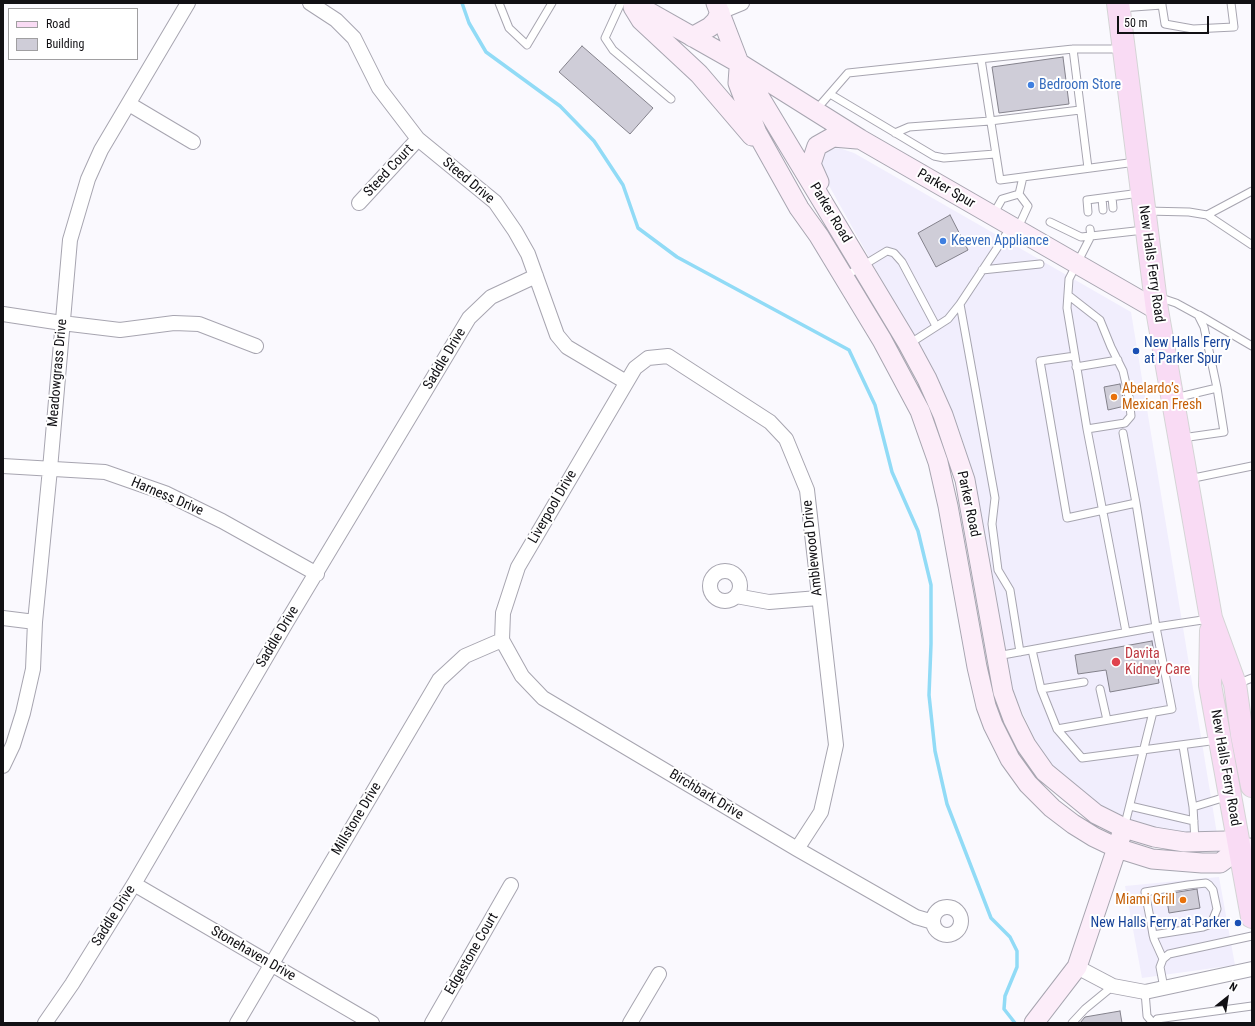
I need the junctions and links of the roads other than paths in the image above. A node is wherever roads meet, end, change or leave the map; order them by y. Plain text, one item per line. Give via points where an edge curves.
1 (188, 3) edge
2 (310, 3) edge
3 (499, 3) edge
4 (552, 3) edge
5 (621, 3) edge
6 (632, 3) edge
7 (742, 3) edge
8 (1231, 3) edge
9 (1162, 4) edge
10 (1118, 6) edge
11 (718, 8) edge
12 (692, 37) junction
13 (1073, 49) junction
14 (1124, 49) junction
15 (981, 60) junction
16 (739, 63) junction
17 (830, 94) junction
18 (670, 98) dead end
19 (129, 104) junction
20 (1080, 110) junction
21 (815, 111) junction
22 (990, 121) junction
23 (895, 133) junction
24 (418, 139) junction
25 (860, 139) junction
26 (193, 142) dead end
27 (995, 154) junction
28 (1138, 162) junction
29 (1088, 168) junction
30 (780, 174) junction
31 (1023, 177) junction
32 (1252, 191) edge
33 (1019, 194) junction
34 (1112, 197) junction
35 (1102, 198) junction
36 (359, 203) dead end
37 (1113, 208) dead end
38 (1104, 210) dead end
39 (1144, 211) junction
40 (1088, 212) dead end
41 (1207, 215) junction
42 (992, 216) junction
43 (1050, 222) dead end
44 (1014, 228) junction
45 (1091, 232) junction
46 (849, 245) junction
47 (1252, 245) edge
48 (1040, 264) dead end
49 (1077, 264) junction
50 (861, 266) junction
51 (982, 270) junction
52 (536, 276) junction
53 (844, 277) junction
54 (1068, 295) junction
55 (1156, 303) junction
56 (960, 304) junction
57 (3, 314) edge
58 (1198, 315) junction
59 (62, 324) junction
60 (936, 326) junction
61 (908, 344) junction
62 (256, 346) dead end
63 (1252, 346) edge
64 (1075, 356) junction
65 (1118, 360) junction
66 (1076, 367) junction
67 (626, 382) junction
68 (1217, 388) junction
69 (1172, 398) junction
70 (1087, 429) junction
71 (1123, 433) dead end
72 (1179, 438) junction
73 (3, 466) edge
74 (1252, 466) edge
75 (50, 469) junction
76 (1187, 479) junction
77 (1136, 503) junction
78 (1103, 511) junction
79 (317, 574) junction
80 (736, 596) dead end
81 (818, 598) junction
82 (3, 618) edge
83 (1211, 618) junction
84 (35, 622) junction
85 (1156, 627) junction
86 (1126, 632) junction
87 (502, 640) junction
88 (1032, 650) junction
89 (1020, 652) junction
90 (997, 656) junction
91 (1244, 681) edge
92 (1084, 682) dead end
93 (1041, 689) junction
94 (1100, 689) dead end
95 (1153, 712) junction
96 (1107, 720) junction
97 (1057, 729) junction
98 (1220, 740) junction
99 (1182, 746) junction
100 (1144, 750) junction
101 (1250, 763) edge
102 (3, 766) edge
103 (1252, 786) edge
104 (1231, 795) junction
105 (1130, 806) junction
106 (1192, 807) junction
107 (1194, 821) junction
108 (1124, 828) junction
109 (1195, 841) junction
110 (1117, 848) junction
111 (1245, 848) edge
112 (797, 849) junction
113 (134, 884) junction
114 (511, 885) dead end
115 (1252, 917) edge
116 (933, 922) dead end
117 (1153, 935) junction
118 (1252, 936) edge
119 (1163, 959) junction
120 (271, 964) junction
121 (1077, 967) junction
122 (1252, 969) edge
123 (659, 974) dead end
124 (1114, 986) junction
125 (1164, 988) junction
126 (1144, 992) junction
127 (1252, 1006) edge
128 (45, 1023) edge
129 (237, 1023) edge
130 (372, 1023) edge
131 (432, 1023) edge
132 (630, 1023) edge
133 (1034, 1023) edge
134 (1072, 1023) edge
135 (1154, 1023) edge

1 - 19 street, Meadowgrass Drive
2 - 24 street, Steed Drive via 336,20 354,38 380,88
3 - 4 lane via 508,28 527,45
5 - 18 lane via 605,38 613,50
6 - 12 main road, Parker Road
6 - 30 main road, Parker Road via 641,20 699,74
7 - 11 street
8 - 9 lane via 1234,27 1193,29 1165,24
9 - 10 lane
10 - 14 main road, New Halls Ferry Road
11 - 12 main road via 716,21
11 - 16 main road
12 - 16 main road, Parker Road
13 - 14 lane
13 - 15 lane
13 - 20 lane
14 - 28 main road, New Halls Ferry Road
15 - 17 lane via 848,73
15 - 22 lane
16 - 21 main road, Parker Spur
16 - 30 main road, Parker Road via 738,83 743,100 757,133
16 - 46 main road, Parker Road
17 - 21 lane
17 - 23 lane
19 - 26 street
19 - 59 street, Meadowgrass Drive via 101,150 88,179 70,240
20 - 22 lane
20 - 29 lane
21 - 25 main road, Parker Spur
22 - 23 lane via 909,127
22 - 27 lane
23 - 27 lane via 934,156 944,158
24 - 36 street, Steed Court
24 - 52 street, Steed Drive via 495,202 524,248
25 - 42 main road, Parker Spur
25 - 46 main road via 833,138 817,146 811,164
27 - 31 lane via 1000,180
28 - 29 lane
28 - 39 main road, New Halls Ferry Road
29 - 31 lane
30 - 53 main road, Parker Road
31 - 33 lane
32 - 41 lane
33 - 42 lane via 1002,199
33 - 44 lane via 1028,206
34 - 35 lane
34 - 37 lane
34 - 39 lane
35 - 38 lane
35 - 40 lane via 1087,200
39 - 41 lane
39 - 45 lane via 1116,230
39 - 55 main road, New Halls Ferry Road
41 - 47 lane
42 - 44 main road, Parker Spur
43 - 45 lane via 1081,237
44 - 49 main road, Parker Spur
44 - 51 lane
45 - 49 lane
46 - 50 main road, Parker Road
48 - 51 lane
49 - 54 lane via 1069,279
49 - 55 main road, Parker Spur
50 - 53 lane
50 - 60 lane via 887,251 894,253 902,262
50 - 61 main road, Parker Road
51 - 56 lane
52 - 67 street, Steed Drive via 557,335 567,347
52 - 79 street, Saddle Drive via 491,297 469,318
53 - 110 main road, Parker Road via 920,411 938,462 977,667 993,725 1010,759 1028,784 1052,808 1083,831
54 - 64 lane via 1067,308
54 - 65 lane via 1100,320
55 - 58 lane via 1176,303
55 - 69 main road, New Halls Ferry Road
56 - 60 lane via 948,319
56 - 89 lane via 995,498 992,524 998,570 1010,590
57 - 59 street
58 - 63 lane
58 - 68 lane via 1204,327
59 - 62 street via 120,330 174,323 199,324
59 - 75 street, Meadowgrass Drive
60 - 61 lane
61 - 90 main road, Parker Road via 943,415 965,480
64 - 66 lane
64 - 78 lane via 1040,361 1068,518
65 - 66 lane
65 - 70 lane via 1124,371 1132,416 1125,423
66 - 70 lane
67 - 81 street, Amblewood Drive via 635,368 648,358 668,356 770,422 786,439 806,490
67 - 87 street, Liverpool Drive via 518,567 503,613
68 - 69 lane
68 - 72 lane via 1224,432
69 - 72 main road, New Halls Ferry Road
70 - 78 lane
71 - 77 lane
72 - 76 main road, New Halls Ferry Road
73 - 75 street, Harness Drive
74 - 76 lane
75 - 79 street, Harness Drive via 105,472 165,493 222,521
75 - 84 street, Meadowgrass Drive
76 - 83 main road, New Halls Ferry Road
77 - 78 lane
77 - 85 lane
78 - 86 lane
79 - 113 street, Saddle Drive
80 - 81 street via 769,602
81 - 112 street, Amblewood Drive via 836,745 821,812
82 - 84 street
83 - 85 lane
83 - 91 main road, New Halls Ferry Road
83 - 98 main road, New Halls Ferry Road via 1210,685
84 - 102 street, Meadowgrass Drive via 33,669 23,713
85 - 86 lane
85 - 95 lane via 1172,709
86 - 88 lane
87 - 112 street, Birchbark Drive via 522,676 543,698
87 - 120 street, Millstone Drive via 465,656 439,680
88 - 89 lane
88 - 93 lane
89 - 90 lane
90 - 108 main road, Parker Road via 1003,692 1013,719 1026,745 1045,772 1096,814
91 - 101 main road, New Halls Ferry Road
92 - 93 lane
93 - 97 lane
94 - 96 lane
95 - 96 lane
95 - 100 lane
96 - 97 lane
97 - 100 lane via 1082,758
98 - 99 lane
98 - 104 main road, New Halls Ferry Road
99 - 100 lane
99 - 106 lane
100 - 105 lane
101 - 103 main road, New Halls Ferry Road
104 - 106 lane
104 - 111 main road, New Halls Ferry Road
105 - 107 lane
105 - 108 lane
106 - 107 lane
107 - 109 lane
108 - 109 main road, Parker Road via 1168,840
108 - 110 main road
109 - 111 main road, Parker Road via 1226,841
110 - 111 main road, Parker Road via 1152,859 1202,863 1220,863
110 - 121 main road
111 - 115 main road, New Halls Ferry Road
112 - 116 street, Birchbark Drive via 916,917
113 - 120 street, Stonehaven Drive
113 - 128 street, Saddle Drive
114 - 131 street, Edgestone Court
117 - 117 lane via 1145,892 1206,883 1213,890 1217,909 1211,924
117 - 119 lane
118 - 119 lane via 1168,954
119 - 125 lane via 1160,967
120 - 129 street, Millstone Drive
120 - 130 street, Stonehaven Drive
121 - 124 street
121 - 133 main road
122 - 125 street
123 - 132 street
124 - 126 street
124 - 134 lane
125 - 126 street
126 - 135 lane via 1148,1016
127 - 135 lane via 1157,1019

